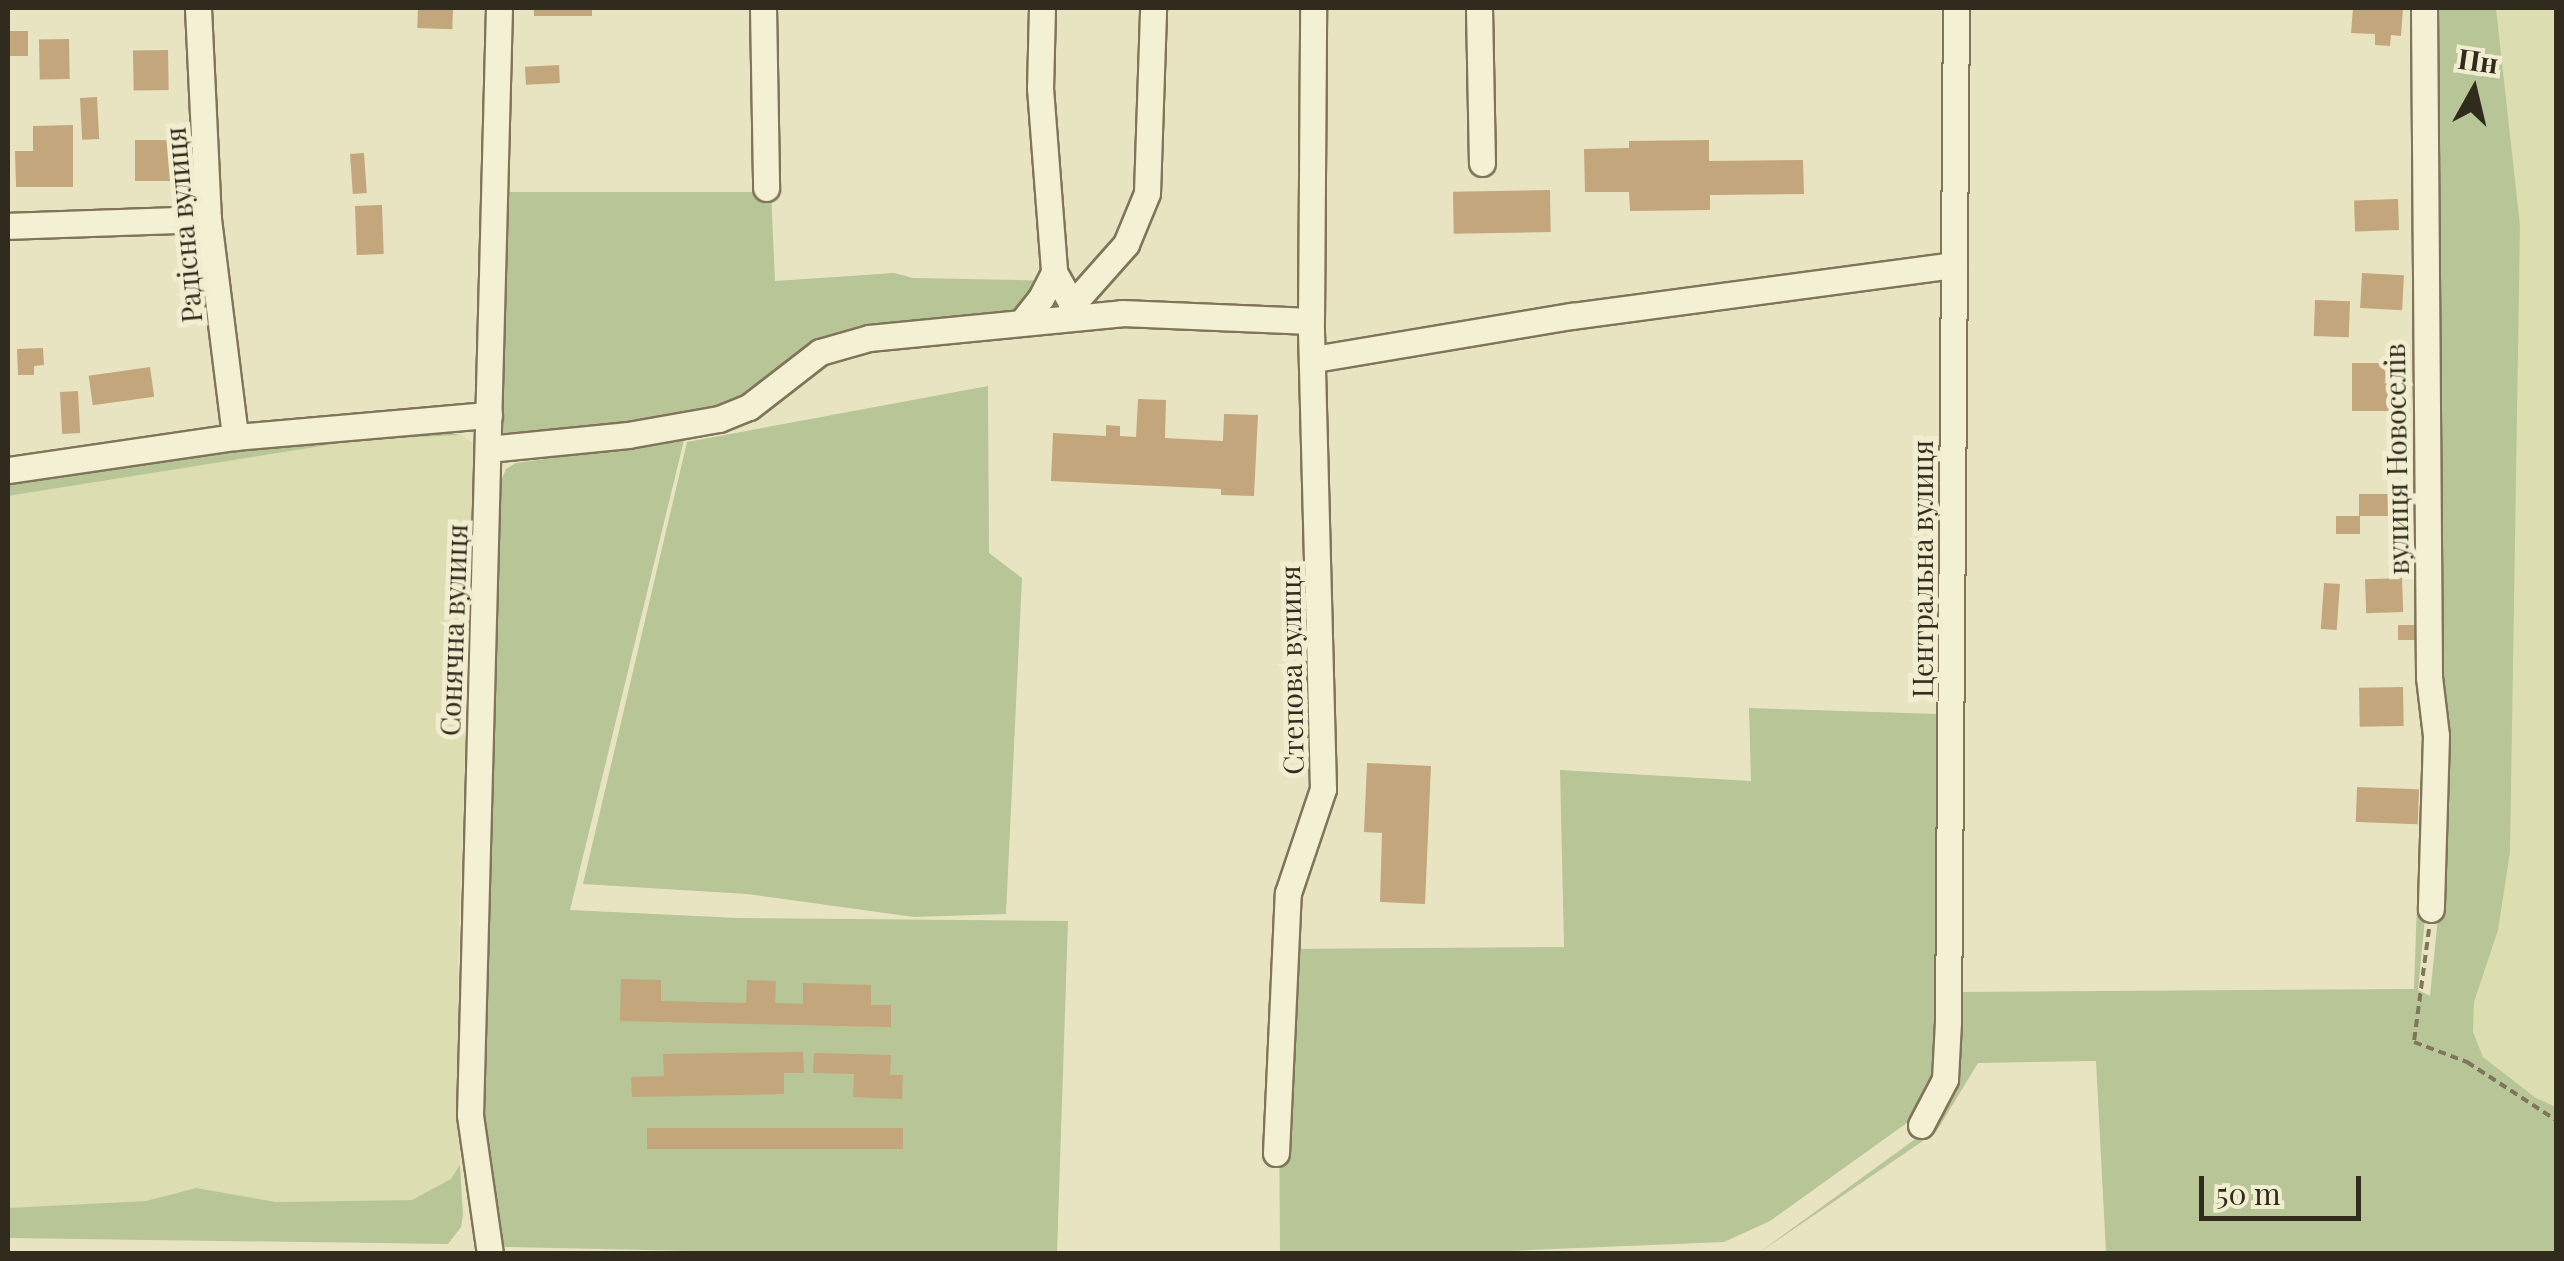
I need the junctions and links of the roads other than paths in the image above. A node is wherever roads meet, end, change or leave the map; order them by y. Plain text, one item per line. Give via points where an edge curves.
1 (198, 8) edge
2 (499, 8) edge
3 (763, 8) edge
4 (1042, 8) edge
5 (1154, 8) edge
6 (1313, 8) edge
7 (1479, 8) edge
8 (1956, 8) edge
9 (2424, 8) edge
10 (1482, 163) dead end
11 (766, 188) dead end
12 (208, 219) junction
13 (8, 226) edge
14 (1954, 265) junction
15 (1054, 272) junction
16 (1075, 311) junction
17 (1311, 321) junction
18 (1022, 322) junction
19 (1314, 359) junction
20 (489, 416) junction
21 (236, 437) junction
22 (488, 449) junction
23 (8, 470) edge
24 (2431, 909) road end
25 (1921, 1125) dead end
26 (1276, 1153) dead end
27 (490, 1254) edge

1 - 12 street, Радісна вулиця
2 - 20 street, Сонячна вулиця
3 - 11 street
4 - 15 street via 1040,88
5 - 16 street via 1147,193 1126,244
6 - 17 street, Степова вулиця
7 - 10 street
8 - 14 street, Центральна вулиця
9 - 24 street, вулиця Новоселів via 2429,677 2436,736
12 - 13 street
12 - 21 street, Радісна вулиця
14 - 19 street via 1572,316
14 - 25 street, Центральна вулиця via 1948,1022 1944,1079
15 - 16 street
15 - 18 street
16 - 17 street
16 - 18 street
17 - 19 street, Степова вулиця
18 - 22 street via 842,343 820,352 749,407 718,419
19 - 26 street, Степова вулиця via 1323,789 1288,892
20 - 21 street
20 - 22 street, Сонячна вулиця
21 - 23 street
22 - 27 street, Сонячна вулиця via 470,1115

